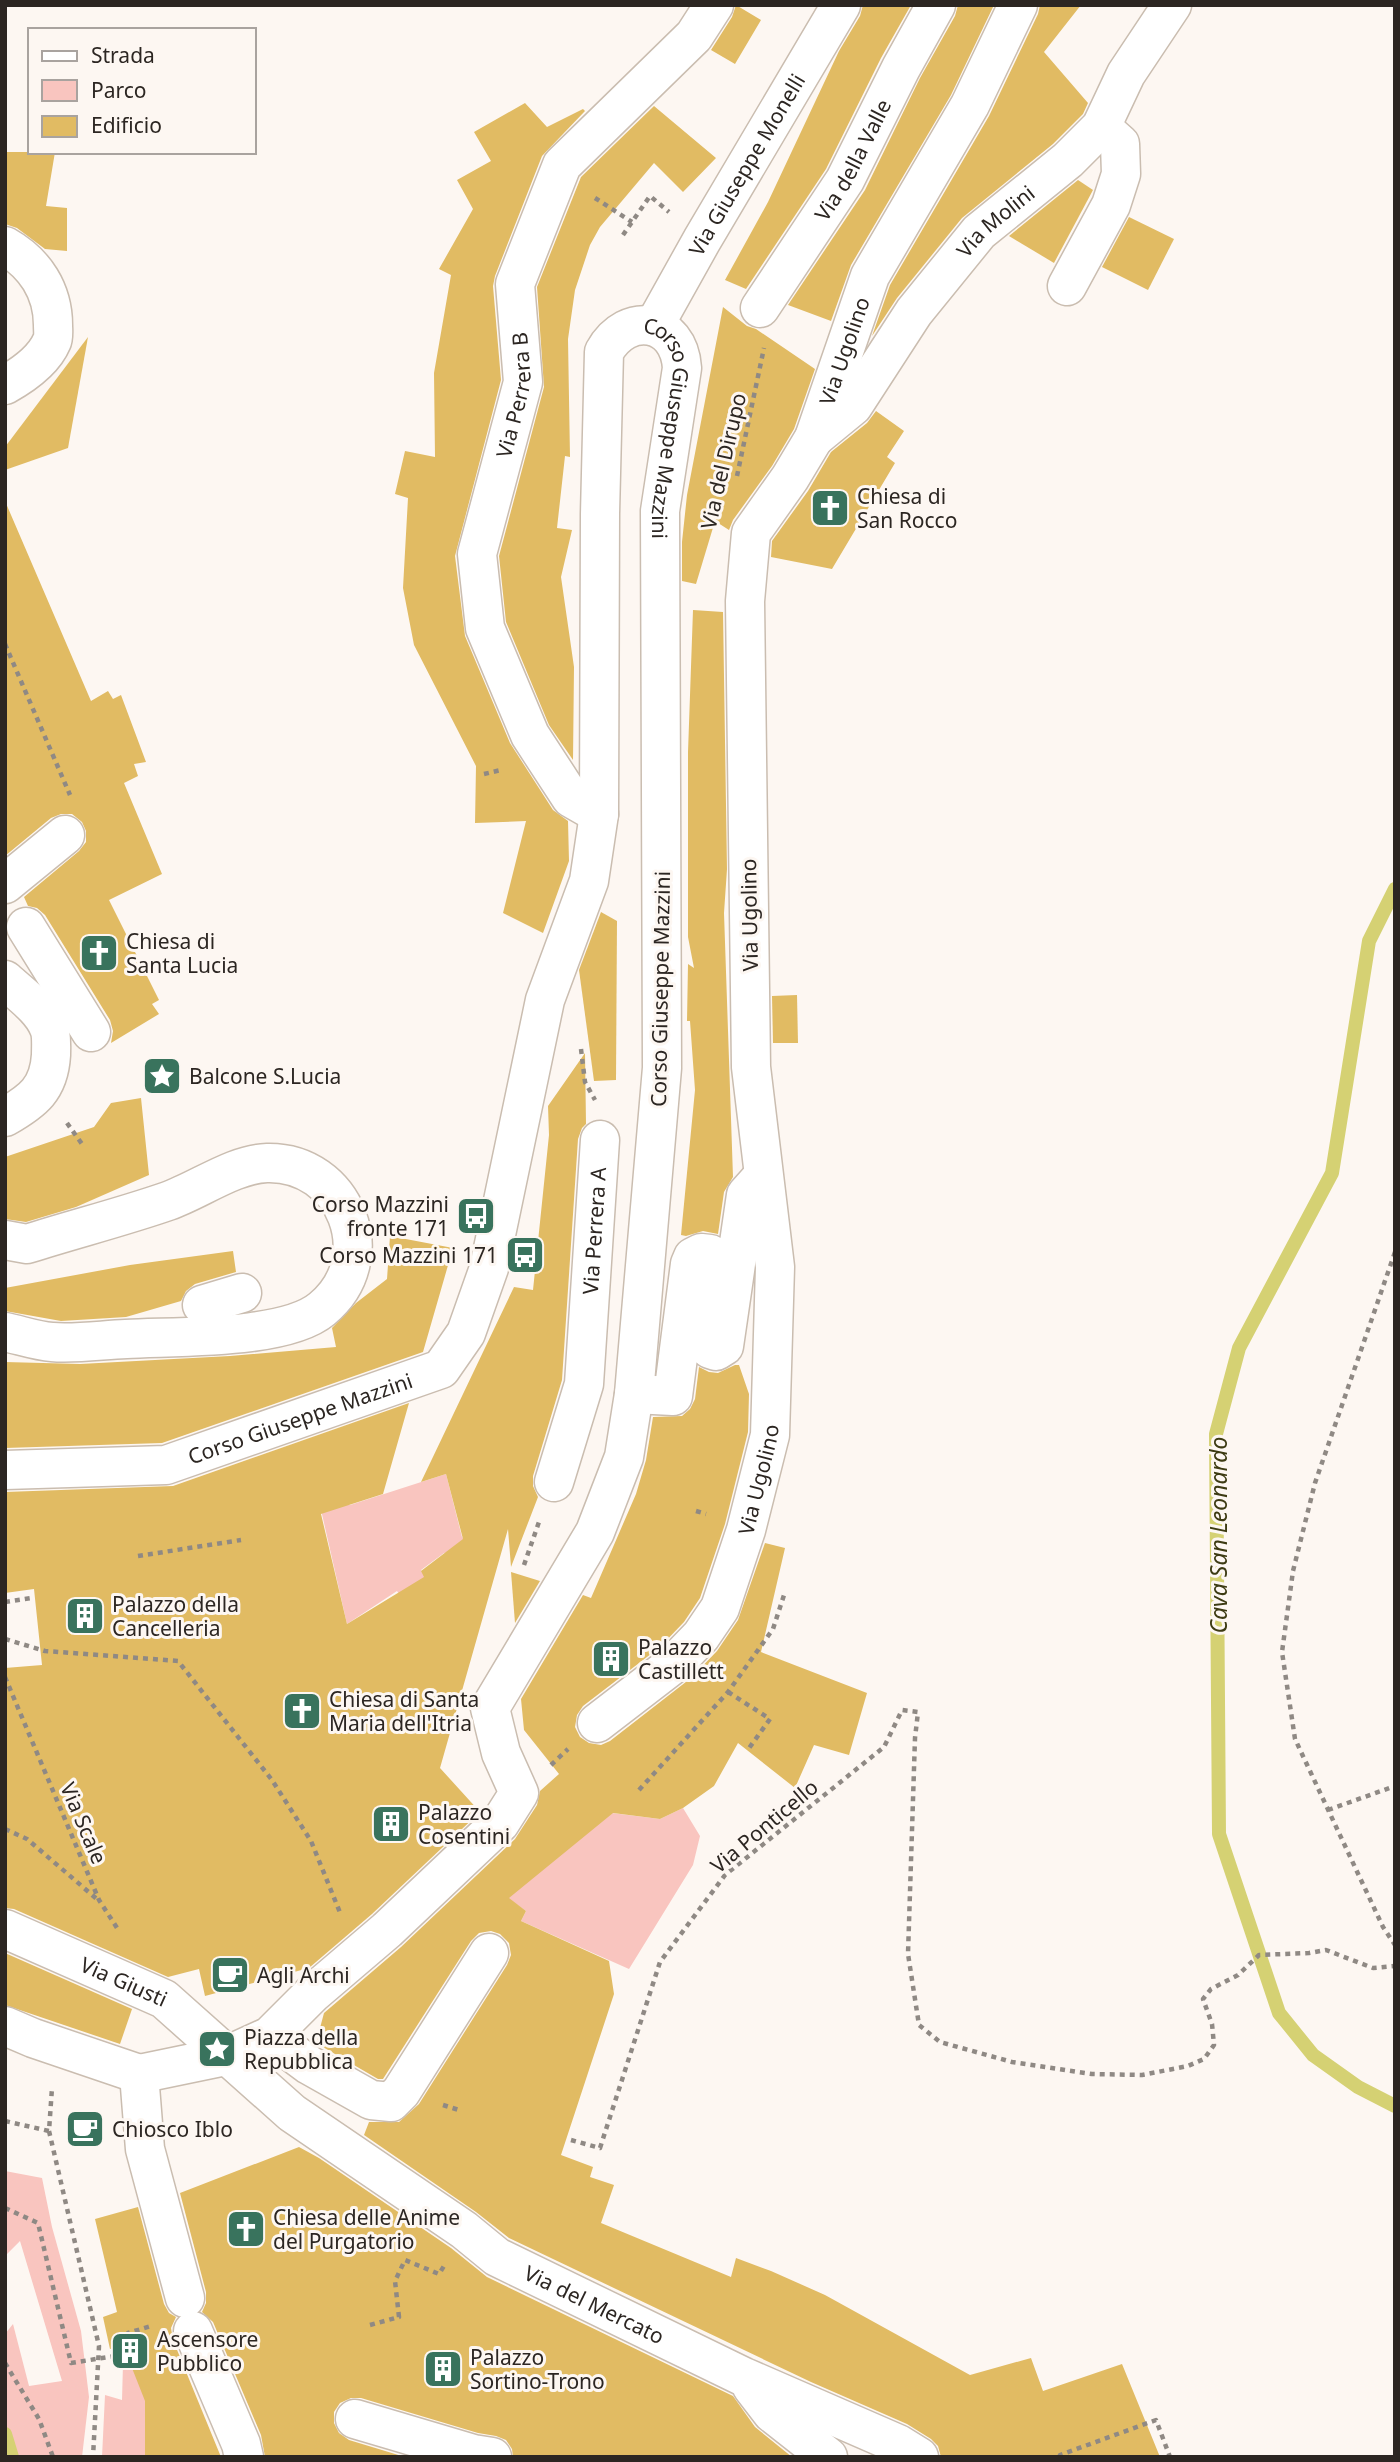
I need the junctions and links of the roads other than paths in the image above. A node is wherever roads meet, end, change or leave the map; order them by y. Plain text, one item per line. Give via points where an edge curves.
1 (713, 5) edge
2 (841, 5) edge
3 (936, 5) edge
4 (1018, 5) edge
5 (1172, 5) edge
6 (1101, 127) junction
7 (5, 246) edge
8 (1067, 286) dead end
9 (760, 308) road end
10 (654, 326) junction
11 (5, 385) edge
12 (814, 438) junction
13 (598, 814) junction
14 (65, 835) road end
15 (5, 884) edge
16 (26, 927) dead end
17 (5, 980) edge
18 (91, 1032) dead end
19 (5, 1117) edge
20 (600, 1140) road end
21 (764, 1175) junction
22 (5, 1240) edge
23 (242, 1293) dead end
24 (5, 1311) edge
25 (5, 1332) edge
26 (634, 1394) junction
27 (5, 1470) edge
28 (554, 1482) dead end
29 (597, 1723) road end
30 (5, 1929) edge
31 (489, 1953) dead end
32 (5, 2026) edge
33 (270, 2036) junction
34 (226, 2056) junction
35 (139, 2074) junction
36 (744, 2377) junction
37 (355, 2418) dead end
38 (244, 2457) edge
39 (492, 2457) edge
40 (828, 2457) edge
41 (919, 2457) edge

1 - 13 street, Via Perrera B via 694,36 562,165 515,284 523,382 477,554 485,628 530,735 571,798
2 - 10 street, Via Giuseppe Monelli
3 - 9 street, Via della Valle via 845,180
4 - 12 street, Via Ugolino via 970,105 870,276
5 - 6 street, Via Molini via 1126,74
6 - 8 street via 1120,144 1121,174 1111,205
6 - 12 street, Via Molini via 979,232 914,312 853,406
7 - 11 street via 24,259 44,284 53,307 53,340 37,362
10 - 13 street, Corso Giuseppe Mazzini via 625,328 604,352
10 - 26 street, Corso Giuseppe Mazzini via 677,344 682,368 660,511 662,1069
12 - 21 street, Via Ugolino via 751,533 745,601 751,1068
13 - 27 street, Corso Giuseppe Mazzini via 589,881 545,1000 489,1268 466,1333 442,1369 166,1465
14 - 15 street
16 - 18 street
17 - 19 street via 34,1006 50,1029 51,1050 44,1086 27,1104
20 - 28 street, Via Perrera A via 584,1384
21 - 26 street via 746,1195 724,1346 716,1351 706,1343 716,1265 709,1254 701,1253 690,1264 673,1396
21 - 29 street, Via Ugolino via 775,1267 770,1435 747,1530 720,1608 701,1636 675,1663
22 - 25 street via 26,1244 170,1200 264,1163 304,1170 327,1185 346,1212 353,1238 353,1255 340,1290 302,1321 236,1333 51,1342
23 - 24 street via 192,1308 57,1322
26 - 33 street, Corso Giuseppe Mazzini via 624,1457 595,1532 490,1708 501,1753 519,1793 500,1823 358,1935 312,1994
30 - 34 street, Via Giusti via 164,1999
31 - 33 street via 391,2102 371,2100 309,2065
32 - 35 street
33 - 34 street
34 - 35 street
34 - 36 street, Via del Mercato via 292,2113 497,2257
35 - 38 street via 145,2149 180,2317
36 - 40 street via 772,2413
36 - 41 street, Via del Mercato
37 - 39 street

